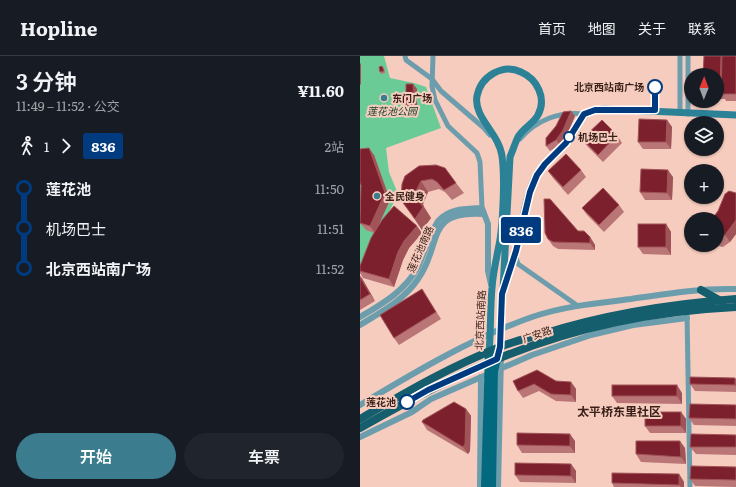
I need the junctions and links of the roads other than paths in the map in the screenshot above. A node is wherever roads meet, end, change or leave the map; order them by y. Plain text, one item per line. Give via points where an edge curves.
1 (405, 56) edge
2 (433, 56) edge
3 (680, 56) edge
4 (684, 56) edge
5 (688, 56) edge
6 (432, 79) junction
7 (584, 114) junction
8 (684, 114) junction
9 (736, 115) edge
10 (513, 148) junction
11 (502, 155) junction
12 (482, 208) junction
13 (484, 214) junction
14 (516, 251) junction
15 (492, 289) junction
16 (736, 289) edge
17 (701, 290) junction
18 (502, 294) junction
19 (736, 299) edge
20 (720, 300) junction
21 (578, 306) junction
22 (736, 307) edge
23 (687, 314) junction
24 (360, 317) edge
25 (360, 325) edge
26 (501, 329) junction
27 (490, 335) junction
28 (500, 347) junction
29 (489, 352) junction
30 (499, 358) junction
31 (487, 363) junction
32 (491, 372) junction
33 (360, 405) edge
34 (389, 422) junction
35 (361, 424) edge
36 (360, 437) edge
37 (480, 487) edge
38 (485, 487) edge
39 (492, 487) edge
40 (498, 487) edge
41 (690, 487) edge

1 - 6 street via 406,60
2 - 6 street
3 - 8 street
4 - 8 street
5 - 8 street
6 - 11 street via 441,91 484,128
6 - 12 street via 436,100 448,126 477,153 480,162
7 - 8 main road via 604,109 655,110
7 - 10 street via 562,115 536,124
7 - 14 main road via 566,143 537,175 530,192
8 - 9 main road
10 - 11 main road, 北京西站南路 via 518,136 538,115 541,99 536,83 528,75 511,69 501,70 487,78 477,97 479,113 495,135
10 - 18 main road, 北京西站南路 via 509,167 507,245
11 - 15 main road, 北京西站南路 via 501,229
12 - 13 street
12 - 24 street, 莲花池南路 via 455,210 442,216 434,228 418,267 404,286 389,300
13 - 15 street via 488,224 488,271
13 - 25 street, 莲花池南路 via 448,218 439,230 425,268 408,291
14 - 18 main road
14 - 21 street via 518,264
15 - 27 main road, 北京西站南路
16 - 17 street, 广安路
17 - 20 highway
17 - 21 street, 广安路
18 - 26 main road, 北京西站南路
19 - 20 highway, 广安路
20 - 28 highway, 广安路 via 610,316 566,326
21 - 26 street, 广安路 via 532,317
22 - 23 highway, 广安路
23 - 30 highway, 广安路 via 611,323 564,335
23 - 32 street, 广安路 via 591,335
23 - 41 street
26 - 27 street, 广安路
26 - 28 main road, 北京西站南路
27 - 29 main road, 北京西站南路
27 - 33 street
28 - 29 highway, 广安路
28 - 30 main road, 北京西站南路
29 - 31 main road, 北京西站南路
29 - 35 highway, 广安路 via 424,383
30 - 31 highway, 广安路
30 - 32 main road, 北京西站南路
31 - 32 main road, 北京西站南路
31 - 35 highway, 广安路
32 - 34 street, 广安路 via 431,399 412,412
32 - 37 street, 北京西站南路
32 - 38 main road, 北京西站南路
32 - 39 main road, 北京西站南路
32 - 40 street, 北京西站南路
34 - 35 street
34 - 36 street, 广安路

